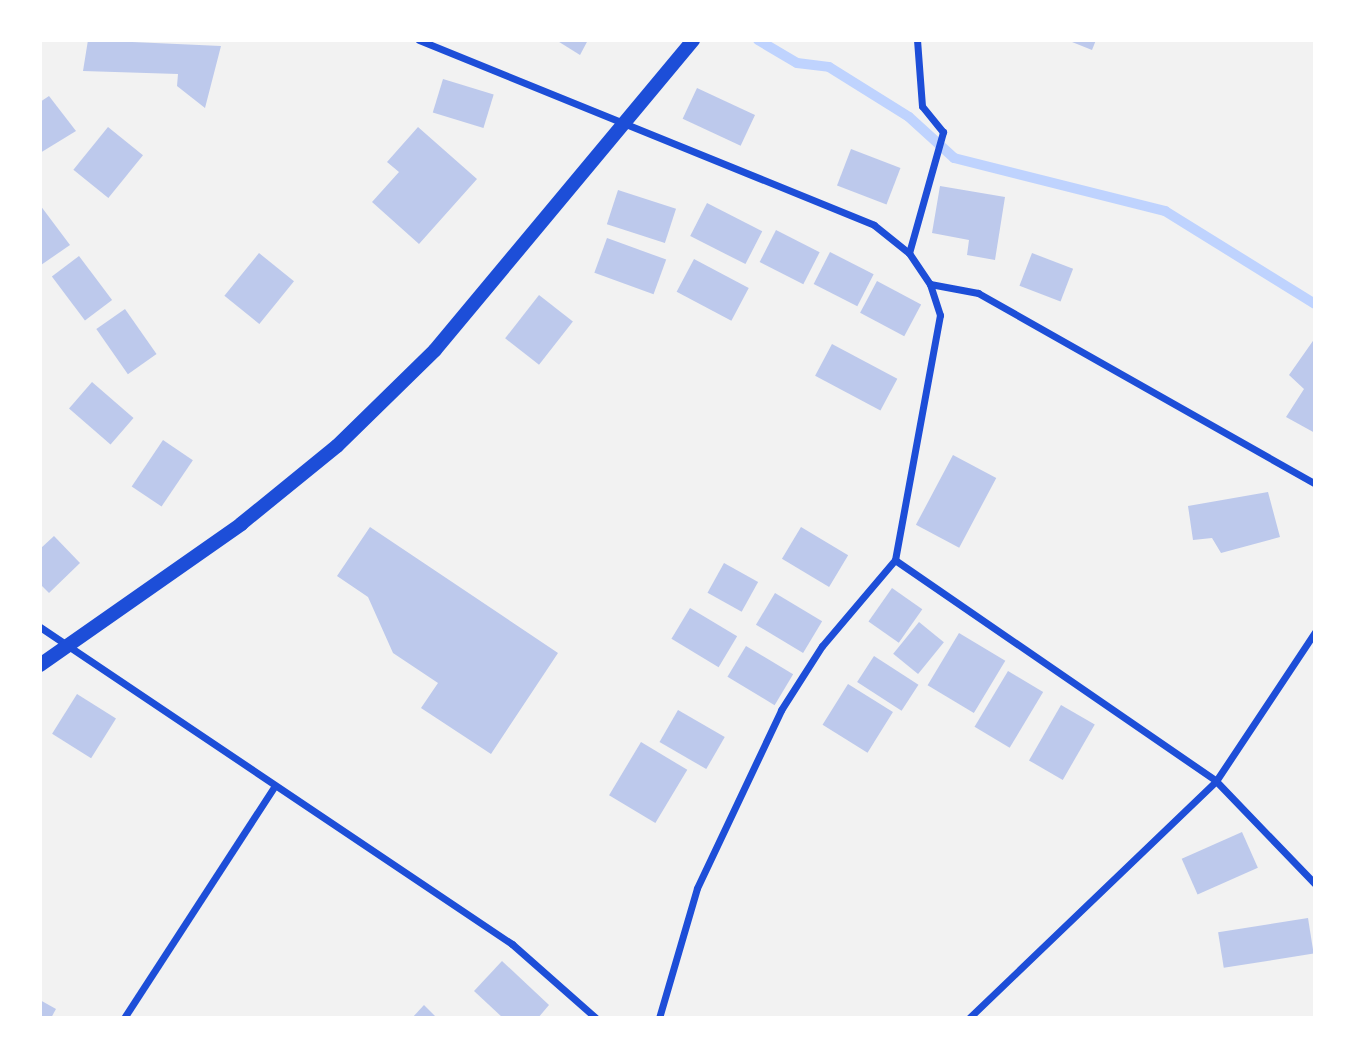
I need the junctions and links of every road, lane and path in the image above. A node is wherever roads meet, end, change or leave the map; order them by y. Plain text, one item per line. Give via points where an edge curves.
1 (419, 40) edge
2 (693, 40) edge
3 (917, 40) edge
4 (627, 121) junction
5 (909, 253) junction
6 (930, 284) junction
7 (1315, 484) edge
8 (895, 559) junction
9 (40, 627) edge
10 (1315, 632) edge
11 (66, 648) junction
12 (40, 665) edge
13 (1216, 781) junction
14 (274, 787) junction
15 (1315, 884) edge
16 (124, 1018) edge
17 (596, 1018) edge
18 (659, 1018) edge
19 (969, 1018) edge

1 - 4 street
2 - 4 main road
3 - 5 street via 922,106 943,132
4 - 5 street via 874,225
4 - 11 main road via 435,350 337,446 242,524
5 - 6 street
6 - 7 street via 978,293
6 - 8 street via 940,315
8 - 13 street
8 - 18 street via 822,646 781,710 697,888
9 - 11 street
10 - 13 street
11 - 12 main road
11 - 14 street
13 - 15 street
13 - 19 street
14 - 16 street
14 - 17 street via 512,944

